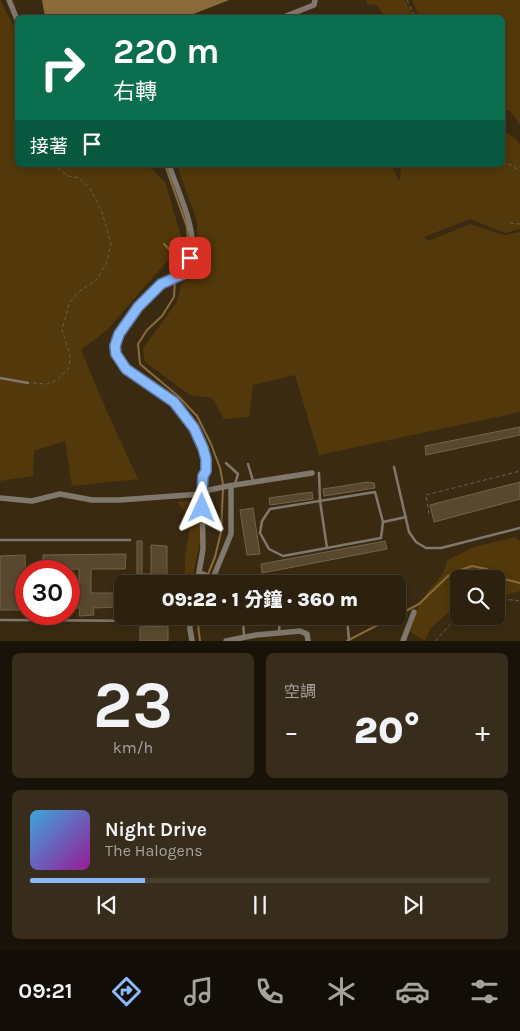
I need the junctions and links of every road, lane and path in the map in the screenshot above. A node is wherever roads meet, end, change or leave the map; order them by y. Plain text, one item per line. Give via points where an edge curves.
1 (9, 0) edge
2 (315, 0) edge
3 (407, 0) edge
4 (15, 15) edge
5 (288, 15) edge
6 (414, 15) edge
7 (505, 164) edge
8 (57, 167) edge
9 (170, 167) edge
10 (520, 171) edge
11 (510, 223) dead end
12 (520, 224) edge
13 (0, 378) edge
14 (28, 383) joint
15 (226, 463) dead end
16 (248, 464) dead end
17 (394, 467) dead end
18 (520, 471) edge
19 (312, 473) dead end
20 (319, 473) dead end
21 (253, 483) junction
22 (231, 486) junction
23 (202, 494) junction
24 (0, 498) edge
25 (320, 501) junction
26 (429, 514) dead end
27 (406, 517) junction
28 (383, 522) junction
29 (520, 528) edge
30 (0, 540) edge
31 (130, 540) dead end
32 (327, 548) junction
33 (200, 573) joint
34 (505, 599) edge
35 (520, 601) edge
36 (414, 612) dead end
37 (0, 620) edge
38 (114, 621) edge
39 (190, 625) edge
40 (243, 625) edge
41 (280, 625) edge
42 (348, 625) edge
43 (450, 625) edge
44 (279, 634) junction
45 (244, 637) junction
46 (349, 639) edge
47 (192, 641) edge
48 (226, 641) edge
49 (308, 641) edge
50 (403, 641) edge
51 (435, 641) edge

1 - 4 street
2 - 5 street via 314,4
3 - 6 path
7 - 10 path
8 - 14 path via 68,176 79,178 90,189 101,209 111,244 107,262 97,279 77,293 69,304 62,330 70,356 69,368 57,380 47,384
9 - 23 street via 192,240 190,271 161,284 138,307 119,334 115,346 116,354 126,369 174,402 194,428 206,459
11 - 12 path
13 - 14 lane
15 - 22 lane via 238,474
16 - 21 lane
17 - 27 lane
18 - 26 path via 426,495
19 - 21 street
20 - 25 lane
21 - 22 street
22 - 23 street
22 - 33 street via 231,534 213,578
23 - 24 street via 92,500 60,494 32,501
23 - 33 street
25 - 28 lane via 375,492
25 - 32 lane
25 - 32 lane via 270,509 262,521 260,533 269,549 283,556
27 - 28 lane
27 - 29 lane via 409,532 426,548 441,548
28 - 32 lane via 381,538
30 - 31 lane
34 - 35 path
36 - 50 street
37 - 38 lane
39 - 47 street
40 - 45 lane
41 - 44 lane
42 - 46 lane
43 - 51 path
44 - 45 street
44 - 49 street via 300,632 307,634
45 - 48 street

